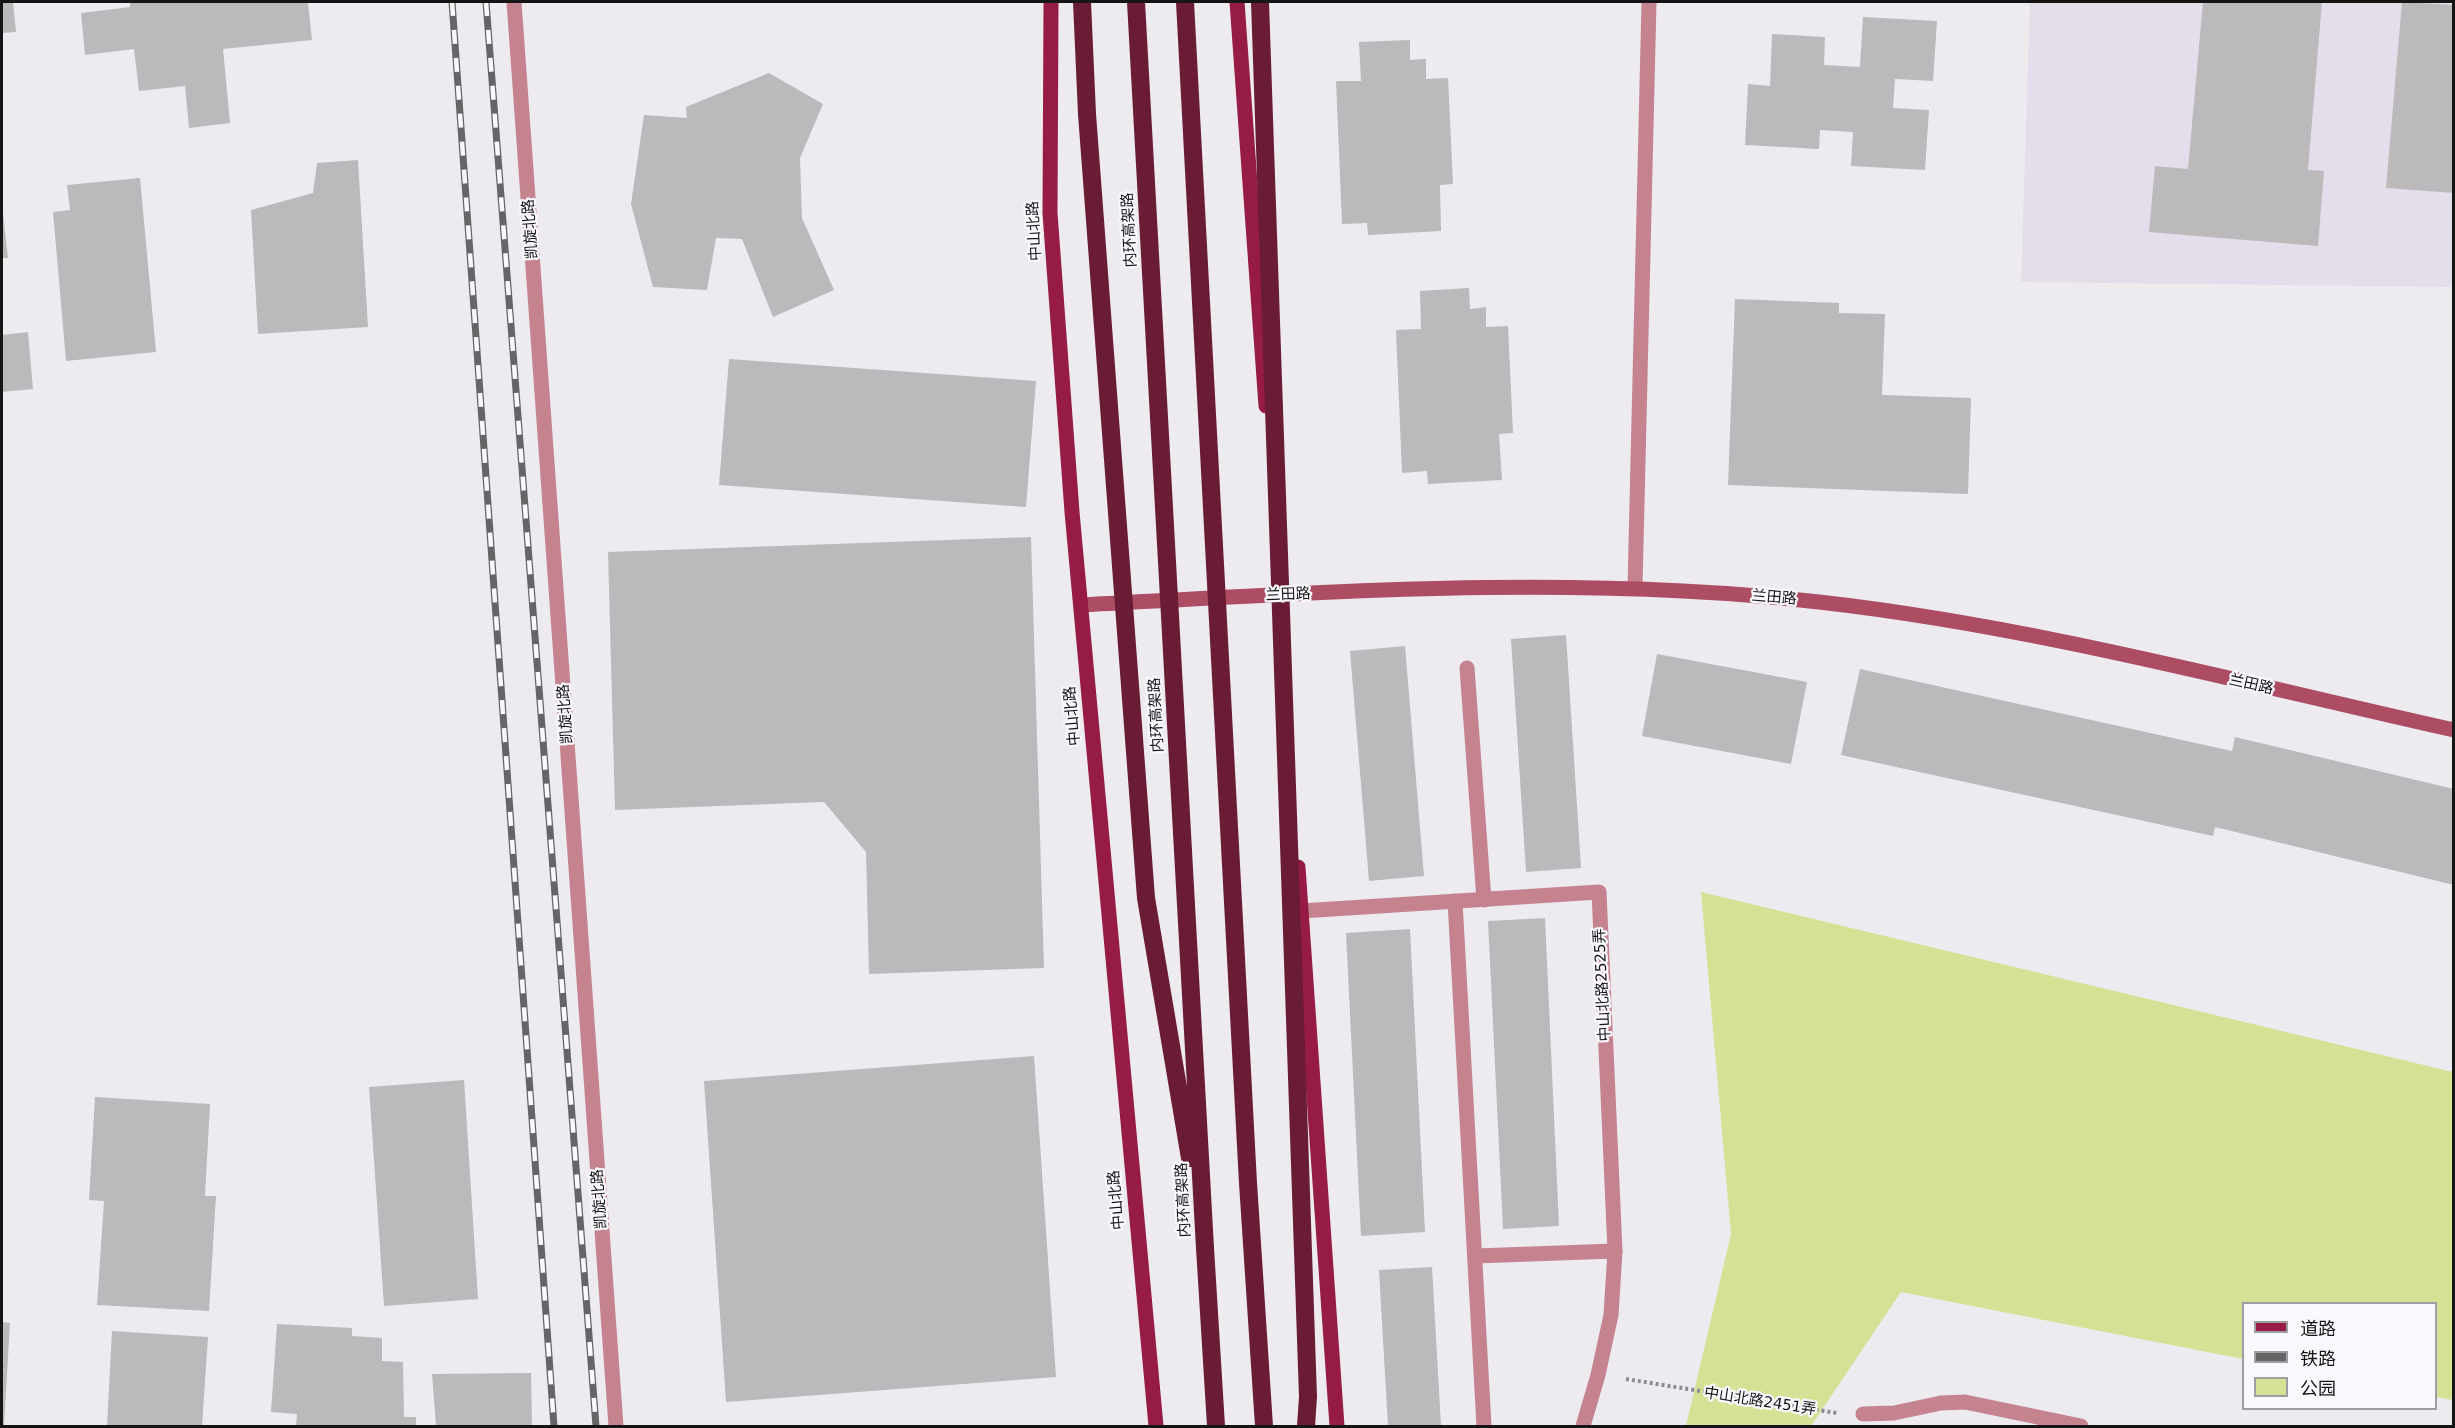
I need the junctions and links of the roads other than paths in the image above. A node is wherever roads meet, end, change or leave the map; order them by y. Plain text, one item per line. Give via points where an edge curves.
1 (514, 2) edge
2 (1051, 2) edge
3 (1082, 2) edge
4 (1136, 2) edge
5 (1185, 2) edge
6 (1237, 2) edge
7 (1260, 2) edge
8 (1649, 2) edge
9 (1635, 587) junction
10 (1279, 595) junction
11 (1081, 605) junction
12 (1467, 668) dead end
13 (2454, 730) edge
14 (1484, 900) junction
15 (1455, 901) junction
16 (1301, 911) junction
17 (1205, 1248) junction
18 (1615, 1251) junction
19 (1475, 1256) junction
20 (1863, 1414) road end
21 (616, 1426) edge
22 (1156, 1426) edge
23 (1216, 1426) edge
24 (1264, 1426) edge
25 (1306, 1426) edge
26 (1337, 1426) edge
27 (1484, 1426) edge
28 (1583, 1426) edge
29 (2081, 1426) edge

1 - 21 street, 凯旋北路
2 - 11 main road, 中山北路 via 1050,213
3 - 17 highway, bridge via 1146,898
4 - 17 highway, 内环高架路, bridge
5 - 24 highway, bridge
6 - 10 main road
7 - 25 highway, bridge
8 - 9 street
9 - 10 street, 兰田路
9 - 13 street, 兰田路 via 1816,601 1923,615 2025,633
10 - 11 street, 兰田路
10 - 16 main road
11 - 22 main road, 中山北路
12 - 14 street
14 - 15 street, 中山北路2525弄
14 - 18 street, 中山北路2525弄 via 1599,892
15 - 16 street, 中山北路2525弄
15 - 19 street
16 - 26 main road
17 - 23 highway, 内环高架路
18 - 19 street
18 - 28 street, 中山北路2525弄 via 1611,1316
19 - 27 street
20 - 29 street via 1965,1402

